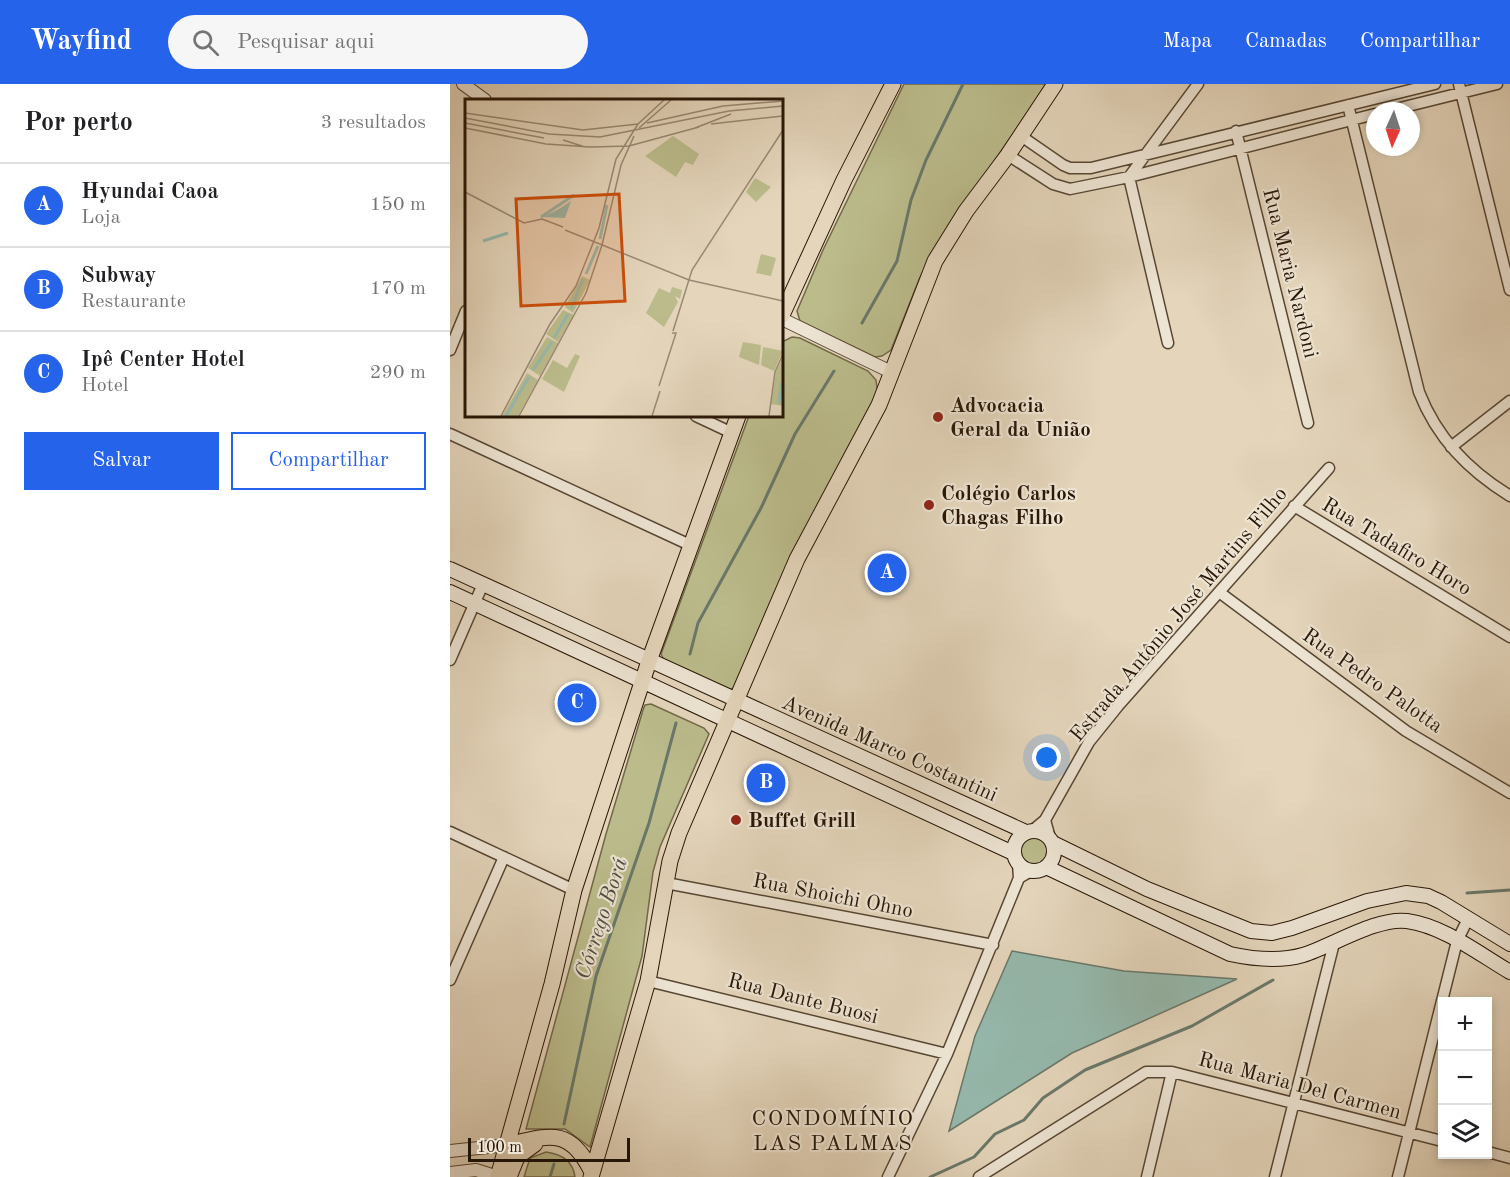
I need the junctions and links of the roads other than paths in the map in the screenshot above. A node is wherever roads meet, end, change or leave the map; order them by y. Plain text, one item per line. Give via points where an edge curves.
1 (463, 84) edge
2 (893, 84) edge
3 (1055, 84) edge
4 (1198, 84) edge
5 (1434, 84) edge
6 (1497, 84) edge
7 (1460, 88) edge
8 (484, 99) edge
9 (1416, 102) edge
10 (1348, 105) junction
11 (1366, 116) edge
12 (1352, 120) junction
13 (1236, 131) junction
14 (1021, 136) junction
15 (1240, 147) junction
16 (1146, 154) junction
17 (1008, 155) junction
18 (1070, 168) junction
19 (1129, 177) junction
20 (1070, 189) junction
21 (1510, 290) edge
22 (465, 313) edge
23 (783, 315) edge
24 (783, 318) edge
25 (1168, 343) dead end
26 (450, 350) edge
27 (891, 372) junction
28 (1510, 401) edge
29 (698, 417) edge
30 (738, 417) edge
31 (1308, 423) dead end
32 (730, 432) junction
33 (450, 434) edge
34 (1451, 447) junction
35 (1329, 468) dead end
36 (1510, 496) edge
37 (1294, 506) junction
38 (690, 545) junction
39 (450, 569) edge
40 (483, 584) junction
41 (450, 592) edge
42 (1219, 592) junction
43 (474, 603) junction
44 (1510, 637) edge
45 (450, 660) edge
46 (649, 661) junction
47 (642, 681) junction
48 (737, 702) junction
49 (771, 717) junction
50 (729, 721) junction
51 (761, 737) junction
52 (1510, 793) edge
53 (1045, 820) junction
54 (1029, 831) junction
55 (450, 832) edge
56 (1051, 840) junction
57 (504, 857) junction
58 (1021, 867) junction
59 (1046, 867) junction
60 (666, 883) junction
61 (574, 890) junction
62 (1468, 919) junction
63 (1457, 941) junction
64 (1334, 943) junction
65 (1510, 944) edge
66 (993, 945) junction
67 (1311, 952) junction
68 (1327, 970) junction
69 (1510, 972) edge
70 (450, 980) edge
71 (648, 981) junction
72 (947, 1054) junction
73 (1172, 1072) junction
74 (1295, 1103) junction
75 (1409, 1133) junction
76 (558, 1138) junction
77 (1438, 1140) edge
78 (507, 1145) junction
79 (450, 1150) edge
80 (1492, 1153) edge
81 (1510, 1158) edge
82 (450, 1173) edge
83 (591, 1174) edge
84 (498, 1177) edge
85 (509, 1177) edge
86 (888, 1177) edge
87 (979, 1177) edge
88 (1147, 1177) edge
89 (1275, 1177) edge
90 (1398, 1177) edge

1 - 8 street
2 - 23 main road
3 - 14 main road
4 - 16 street
5 - 10 street
6 - 7 street
7 - 9 street
7 - 21 street
10 - 12 street
10 - 13 street
11 - 12 street
12 - 15 street
12 - 34 street via 1419,392 1437,430
13 - 15 street, Rua Maria Nardoni
13 - 16 street
14 - 17 main road
14 - 18 street
15 - 19 street
15 - 31 street, Rua Maria Nardoni
16 - 18 street via 1091,168
16 - 19 street
17 - 20 street via 1053,184
17 - 27 main road via 935,261
18 - 20 street
19 - 20 street
19 - 25 street
22 - 26 street
24 - 27 street
27 - 48 main road via 879,405 796,559
28 - 34 street
29 - 32 street
30 - 32 main road
32 - 38 main road
33 - 38 street
34 - 36 street via 1470,469
35 - 37 street, Estrada Antônio José Martins Filho
37 - 42 street, Estrada Antônio José Martins Filho
37 - 44 street, Rua Tadafiro Horo
38 - 46 main road
39 - 40 main road, Avenida Marco Costantini
40 - 43 street
40 - 46 main road, Avenida Marco Costantini
41 - 43 main road, Avenida Marco Costantini
42 - 52 street, Rua Pedro Palotta via 1406,731
42 - 53 street, Estrada Antônio José Martins Filho via 1089,742
43 - 45 street
43 - 47 main road, Avenida Marco Costantini
46 - 47 main road
46 - 48 main road, Avenida Marco Costantini
47 - 50 main road, Avenida Marco Costantini
47 - 61 main road
48 - 49 main road, Avenida Marco Costantini
48 - 50 main road
49 - 51 main road
49 - 54 main road, Avenida Marco Costantini
50 - 51 main road, Avenida Marco Costantini
50 - 60 main road via 679,833
51 - 58 main road, Avenida Marco Costantini
53 - 54 street, Estrada Antônio José Martins Filho
53 - 56 street
54 - 56 main road
54 - 58 main road via 1016,840
55 - 57 street
56 - 59 main road via 1053,856
56 - 62 main road via 1146,889 1251,931 1272,933 1406,893 1428,896
57 - 61 street
57 - 70 street
58 - 59 main road
58 - 66 street
59 - 67 main road via 1230,954 1253,959
60 - 66 street, Rua Shoichi Ohno
60 - 71 main road
61 - 78 main road
62 - 63 street
62 - 65 main road
63 - 64 main road via 1422,924 1404,921 1380,925
63 - 69 main road
63 - 75 street
64 - 67 main road
64 - 68 street
66 - 72 street
67 - 68 street
68 - 74 street
71 - 72 street, Rua Dante Buosi
71 - 83 main road
72 - 86 street
73 - 74 street, Rua Maria Del Carmen
73 - 87 street, Rua Maria Del Carmen via 1146,1072
73 - 88 street
74 - 75 street, Rua Maria Del Carmen
74 - 89 street
75 - 77 street, Rua Maria Del Carmen
75 - 90 street
76 - 78 main road
76 - 83 main road via 581,1150
76 - 85 main road via 522,1150
78 - 79 street
78 - 84 main road
80 - 81 street
82 - 84 street via 476,1170

